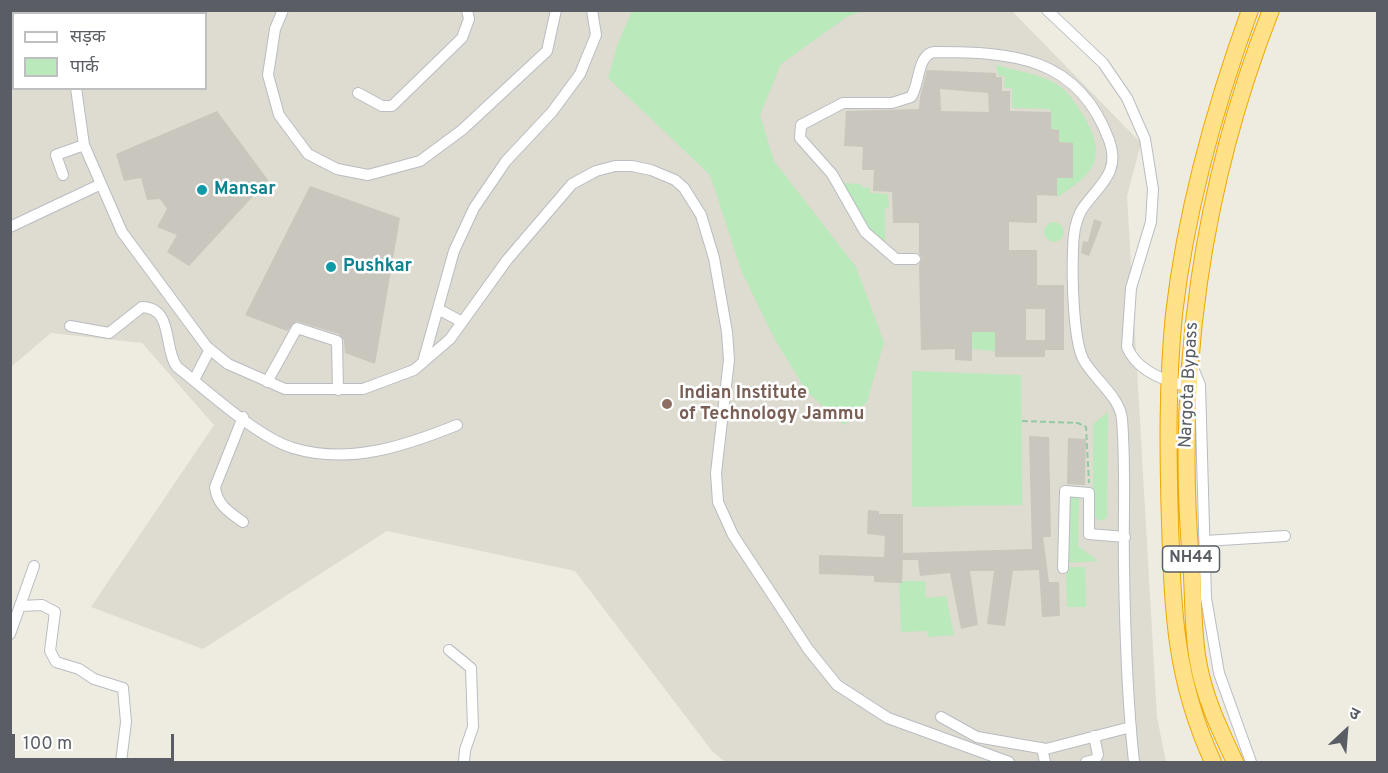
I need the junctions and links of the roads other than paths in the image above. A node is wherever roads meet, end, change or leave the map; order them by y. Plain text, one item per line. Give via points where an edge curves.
1 (283, 10) edge
2 (467, 10) edge
3 (556, 10) edge
4 (592, 10) edge
5 (1047, 10) edge
6 (1250, 10) edge
7 (1270, 10) edge
8 (76, 90) edge
9 (358, 93) dead end
10 (84, 145) junction
11 (63, 175) dead end
12 (99, 185) junction
13 (10, 227) edge
14 (915, 259) dead end
15 (438, 309) junction
16 (462, 322) junction
17 (70, 326) dead end
18 (210, 349) junction
19 (1190, 354) junction
20 (423, 362) junction
21 (194, 380) junction
22 (267, 382) junction
23 (1169, 382) junction
24 (1187, 386) junction
25 (338, 390) junction
26 (243, 417) junction
27 (457, 425) dead end
28 (243, 522) dead end
29 (1285, 536) dead end
30 (1125, 537) junction
31 (1205, 541) junction
32 (34, 566) dead end
33 (1064, 568) dead end
34 (21, 606) junction
35 (10, 634) edge
36 (449, 650) dead end
37 (941, 717) dead end
38 (1131, 727) junction
39 (1094, 736) junction
40 (1042, 748) junction
41 (122, 762) edge
42 (464, 762) edge
43 (1009, 762) edge
44 (1045, 762) edge
45 (1086, 762) edge
46 (1134, 762) edge
47 (1213, 762) edge
48 (1235, 762) edge
49 (1251, 762) edge

1 - 3 street via 275,29 268,75 279,115 308,154 337,169 369,176 420,161 462,130 547,51
2 - 9 street via 469,20 462,38 392,106 382,106
4 - 15 street via 596,35 580,74 552,112 506,161 474,207 454,250
5 - 23 street via 1103,63 1127,98 1146,139 1153,189 1151,222 1131,288 1127,347 1143,368
6 - 23 highway, Nargota Bypass / NH44 via 1223,88 1196,188 1179,278
7 - 19 highway, Nargota Bypass / NH44 via 1241,94 1215,195 1200,269
8 - 10 street
10 - 11 street via 56,155
10 - 12 street
12 - 13 street
12 - 18 street via 122,232
14 - 30 street via 896,259 865,232 832,174 800,138 801,125 843,103 892,103 912,98 927,53 978,52 1030,61 1074,83 1110,141 1112,159 1105,182 1081,212 1073,253 1077,338 1082,355 1122,415
15 - 16 street
15 - 20 street
16 - 20 street via 450,339
16 - 43 street via 507,260 572,184 615,166 651,170 675,180 701,215 714,258 727,332 729,360 716,473 718,502 733,535 808,649 837,685 888,718
17 - 21 street via 109,333 142,307 154,309 163,320 171,359
18 - 21 street
18 - 22 street via 228,364
19 - 24 highway, Nargota Bypass / NH44
19 - 31 street via 1200,385
20 - 25 street via 414,370 363,389
21 - 26 street
22 - 25 street via 285,389
22 - 25 street via 297,328 337,341
23 - 24 street
23 - 47 highway, Nargota Bypass / NH44 via 1167,465 1174,630 1191,708
24 - 48 highway, Nargota Bypass / NH44 via 1194,635 1205,691
26 - 27 street via 291,448 328,454 365,453 406,445
26 - 28 street via 215,487 222,506
29 - 31 street
30 - 33 street via 1089,534 1089,493 1065,491
30 - 38 street
31 - 49 street via 1206,598 1219,673
32 - 34 street
34 - 35 street
34 - 41 street via 42,605 55,612 50,651 56,662 123,688 126,722
36 - 42 street via 471,668 473,727
37 - 40 street via 977,737
38 - 39 street
38 - 46 street
39 - 40 street
39 - 45 street via 1098,755
40 - 44 street

